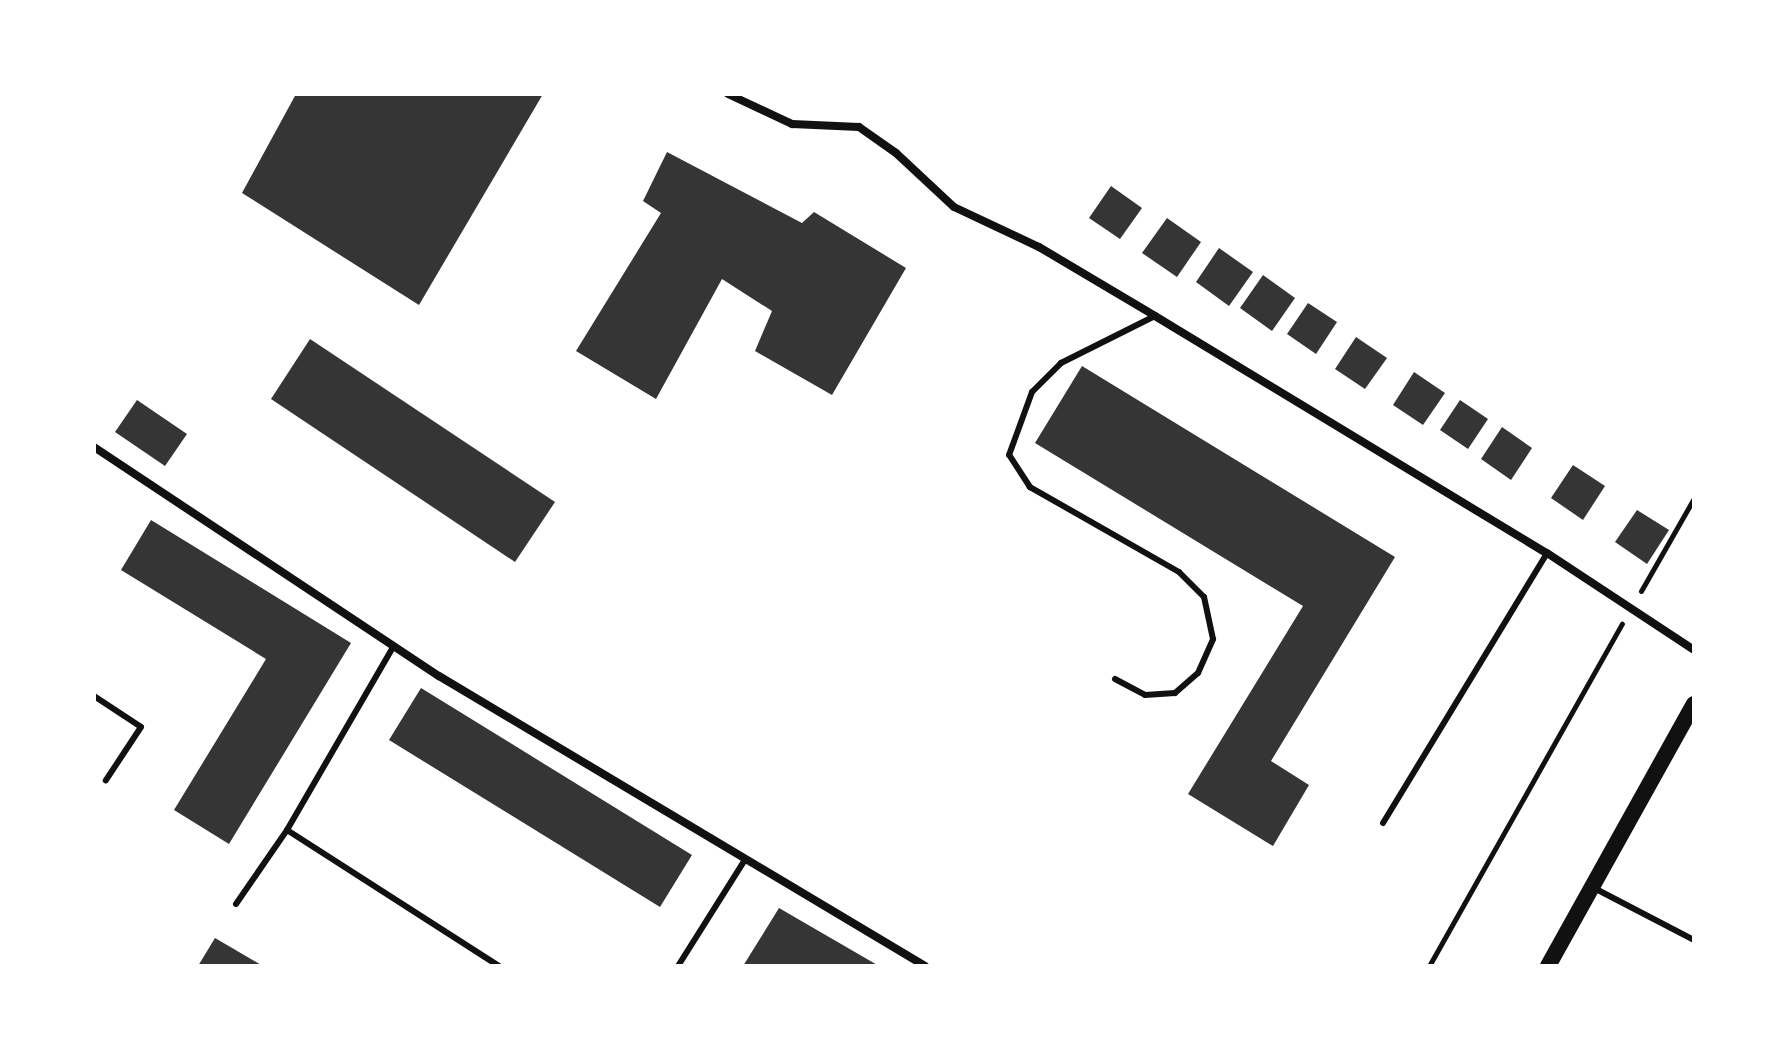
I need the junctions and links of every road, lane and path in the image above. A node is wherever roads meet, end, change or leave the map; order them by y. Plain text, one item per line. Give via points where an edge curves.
1 (728, 94) edge
2 (1155, 316) junction
3 (96, 451) edge
4 (1694, 498) edge
5 (1547, 553) junction
6 (1635, 600) dead end
7 (1628, 613) dead end
8 (393, 647) junction
9 (1694, 650) edge
10 (1115, 679) dead end
11 (94, 696) edge
12 (1694, 704) edge
13 (106, 780) dead end
14 (1383, 823) dead end
15 (287, 830) junction
16 (744, 861) junction
17 (1592, 888) junction
18 (236, 904) dead end
19 (1694, 940) edge
20 (499, 966) edge
21 (678, 966) edge
22 (925, 966) edge
23 (1429, 966) edge
24 (1548, 966) edge

1 - 2 street via 792,124 859,127 954,207 1039,247
2 - 5 street
2 - 10 lane via 1061,363 1032,392 1009,455 1030,487 1179,572 1204,597 1213,639 1198,673 1175,693 1145,695
3 - 8 street
4 - 6 path
5 - 9 street
5 - 14 lane
7 - 23 path
8 - 15 lane
8 - 16 street
11 - 13 lane via 141,727
12 - 17 main road
15 - 18 lane
15 - 20 lane
16 - 21 lane
16 - 22 street
17 - 19 lane
17 - 24 main road

